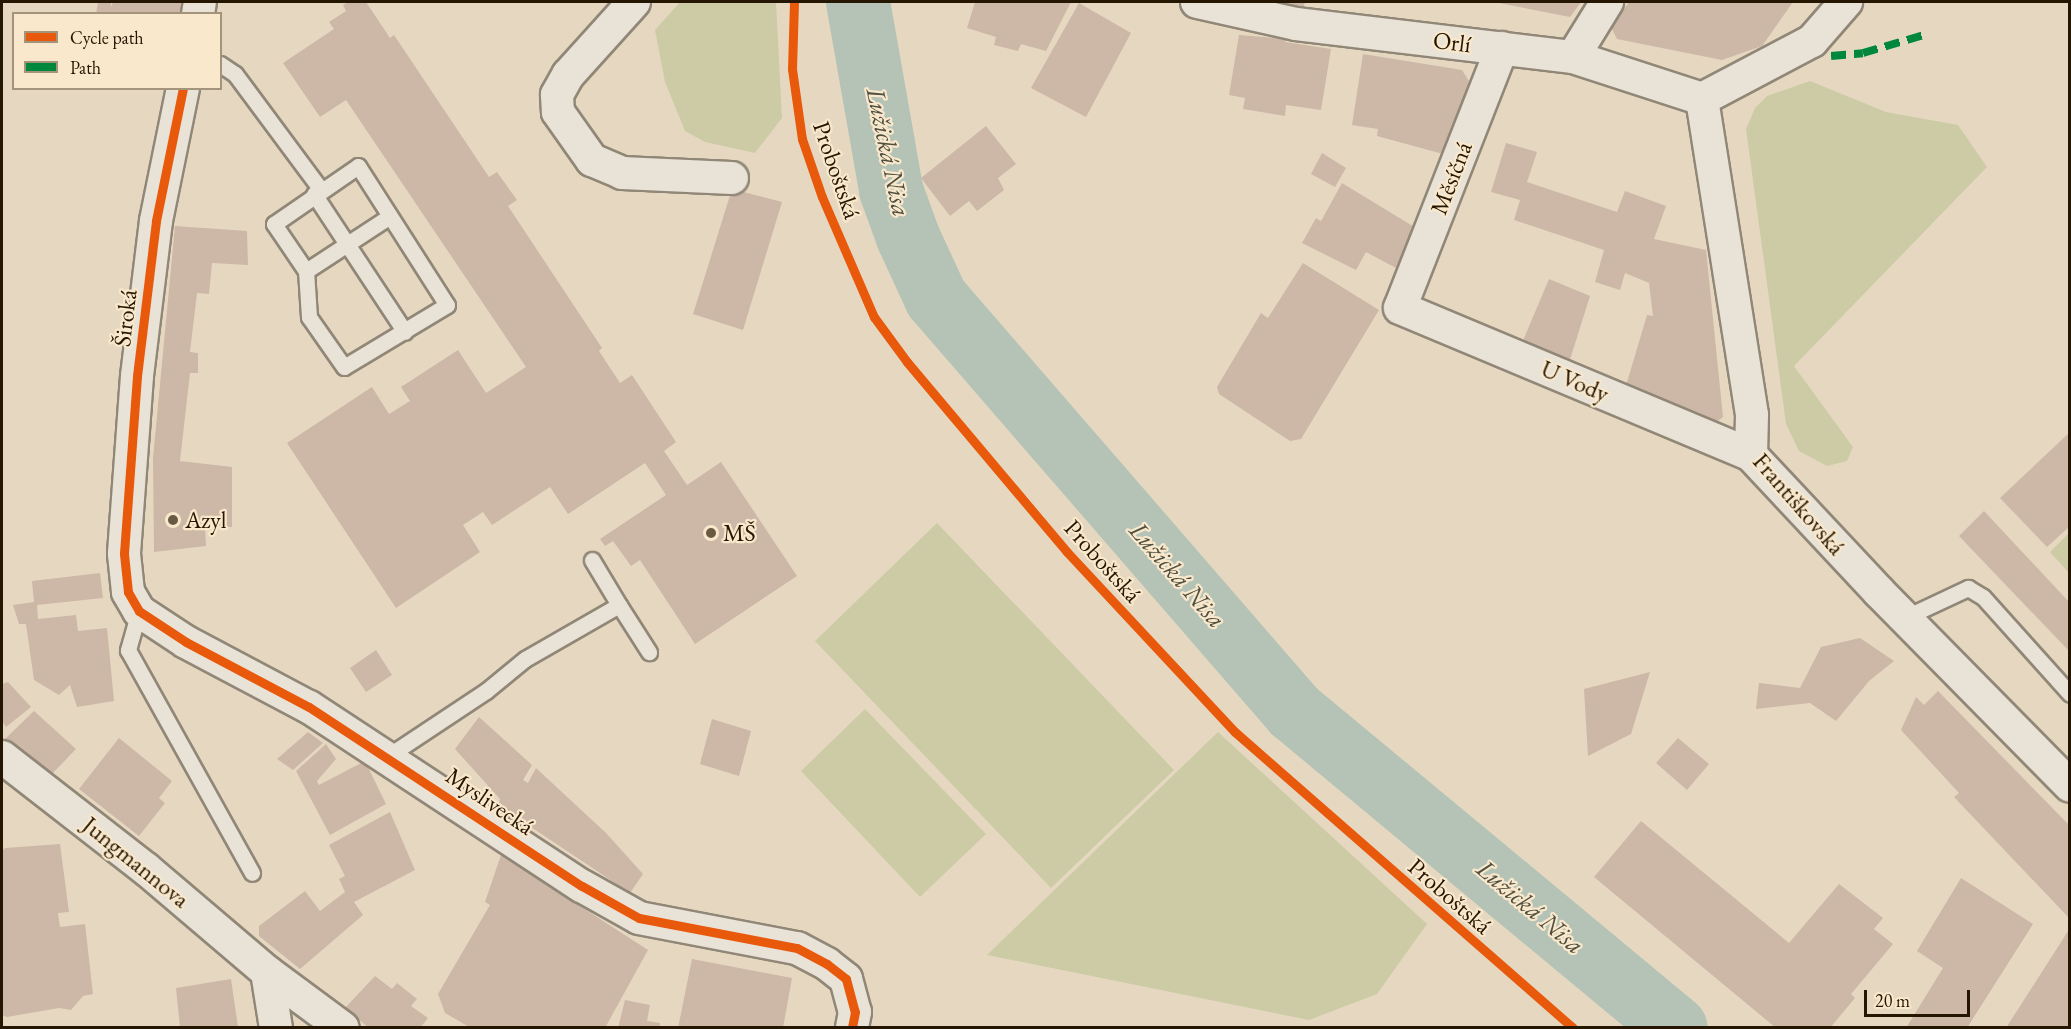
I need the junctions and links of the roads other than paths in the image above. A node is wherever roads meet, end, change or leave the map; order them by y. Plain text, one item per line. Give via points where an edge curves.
1 (634, 2) edge
2 (1197, 2) edge
3 (1607, 2) edge
4 (1846, 2) edge
5 (1502, 48) junction
6 (1573, 57) junction
7 (222, 65) edge
8 (183, 90) edge
9 (1702, 99) junction
10 (732, 178) dead end
11 (317, 192) junction
12 (390, 216) junction
13 (346, 244) junction
14 (306, 271) junction
15 (1400, 308) joint
16 (405, 332) junction
17 (1751, 454) junction
18 (592, 560) dead end
19 (619, 605) junction
20 (139, 611) junction
21 (1904, 618) junction
22 (649, 652) dead end
23 (2070, 694) edge
24 (388, 756) junction
25 (2, 757) edge
26 (2070, 786) edge
27 (252, 873) dead end
28 (267, 972) junction
29 (276, 1028) edge
30 (344, 1028) edge
31 (852, 1028) edge

1 - 10 street via 568,75 557,95 558,112 592,160 622,173
2 - 5 street, Orlí via 1296,24
3 - 6 street
4 - 9 street via 1812,41
5 - 6 street, Orlí
5 - 15 street, Měsíčná
6 - 9 street, Orlí
7 - 11 lane via 235,74
8 - 20 street, Široká via 156,221 137,376 124,554 128,592
9 - 17 street, Františkovská via 1752,415
11 - 12 lane via 358,166
11 - 13 lane
11 - 14 lane via 274,224
12 - 13 lane
12 - 16 lane via 447,305
13 - 14 lane
13 - 16 lane
14 - 16 lane via 309,317 344,367
15 - 17 street, U Vody
17 - 21 street, Františkovská
18 - 19 lane
19 - 22 lane
19 - 24 lane via 534,653
20 - 24 street, Myslivecká via 186,642 309,707
20 - 27 lane via 128,650
21 - 23 lane via 1968,588 1983,597
21 - 26 street, Františkovská
24 - 31 street, Myslivecká via 582,886 639,918 797,948 827,964 846,979 855,1012
25 - 28 street, Jungmannova via 146,869
28 - 29 street
28 - 30 street, Jungmannova

